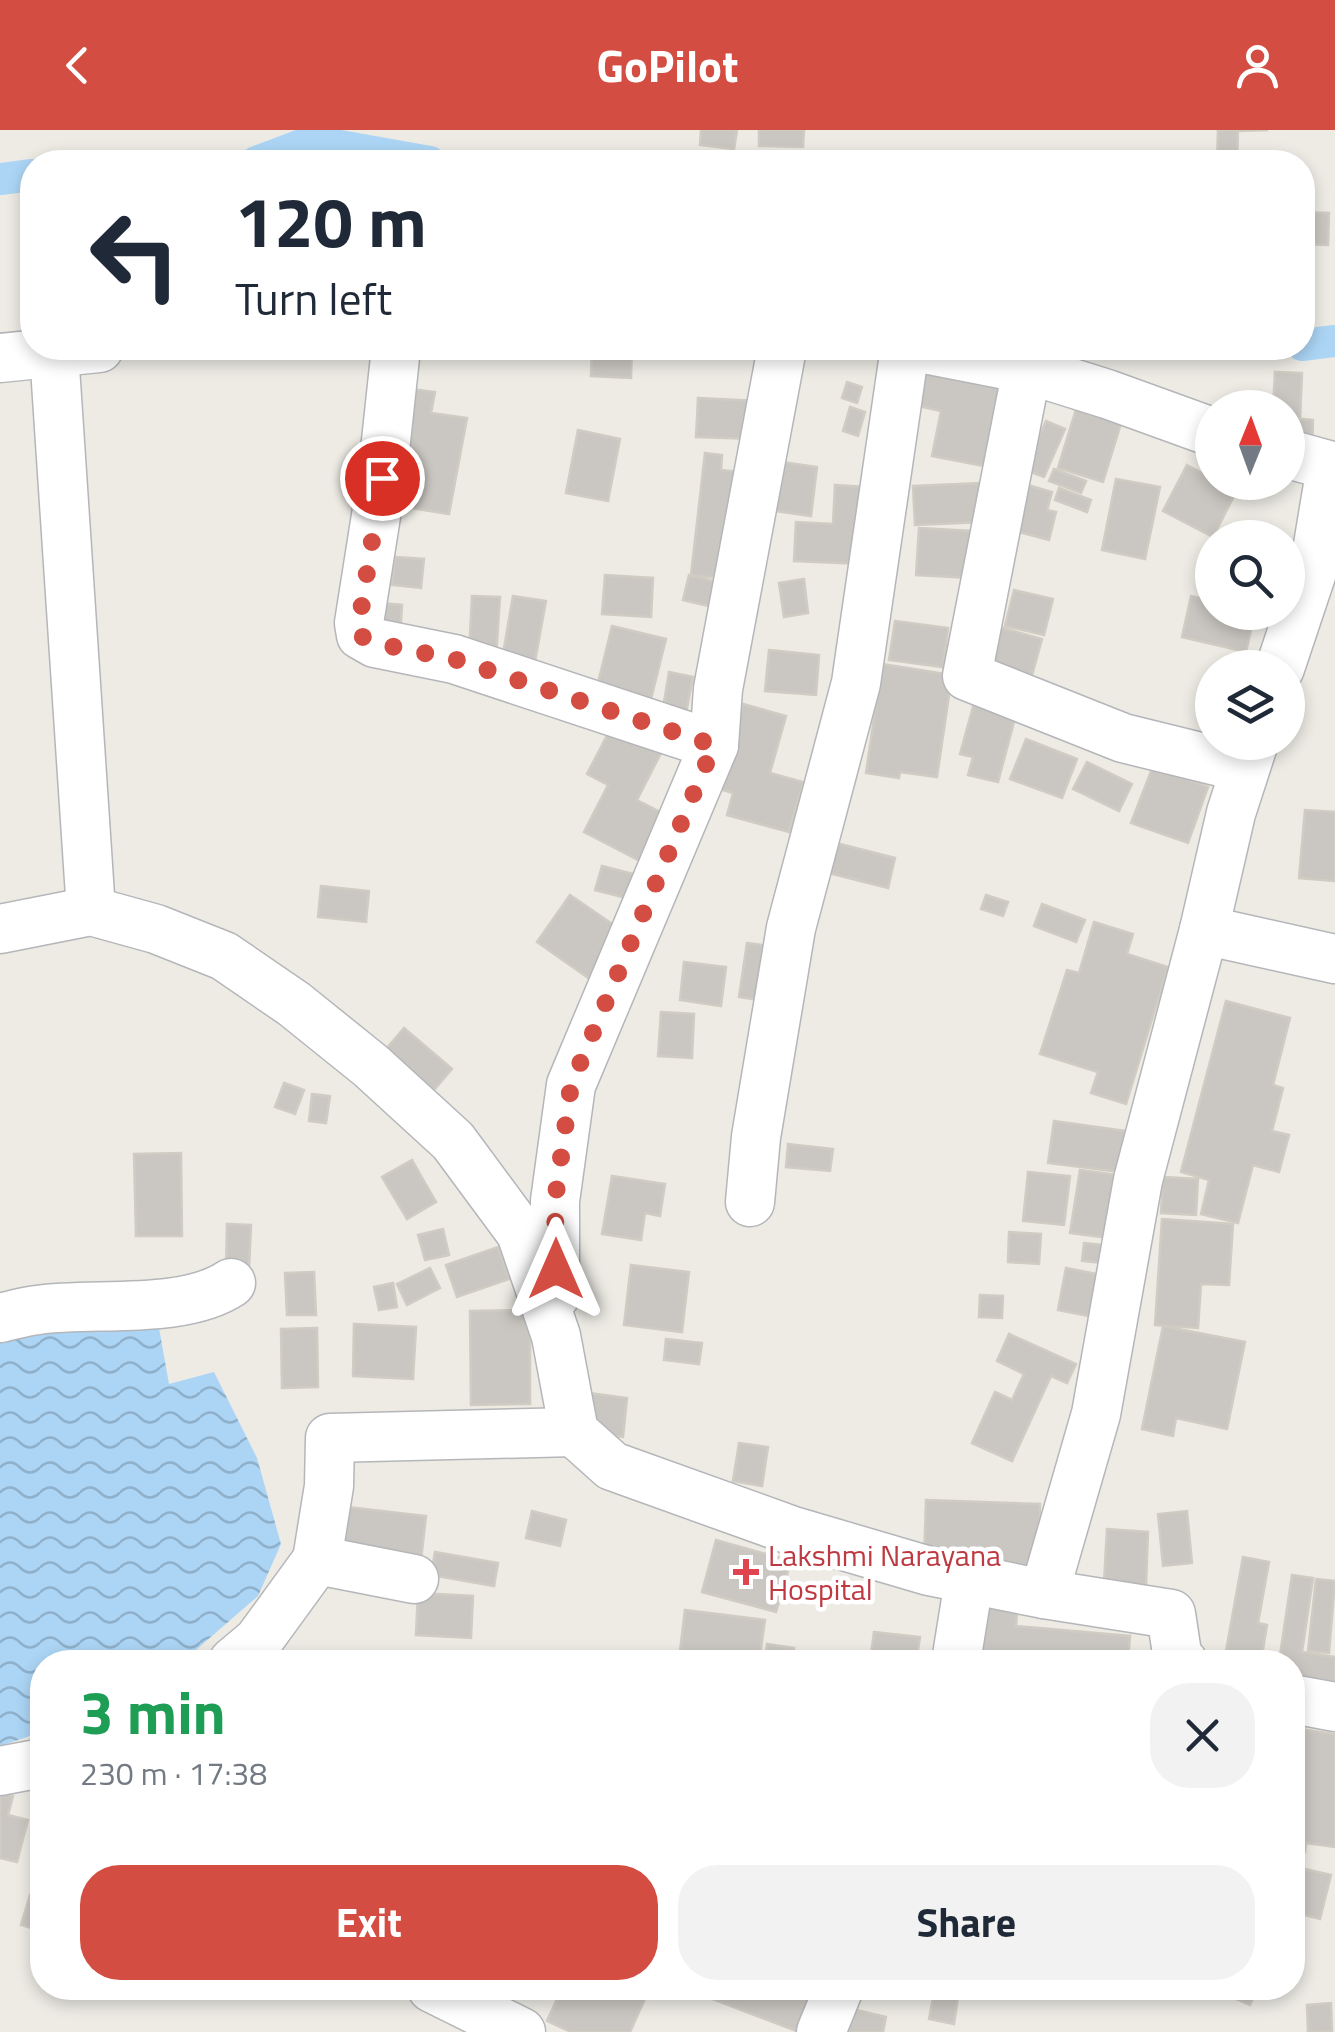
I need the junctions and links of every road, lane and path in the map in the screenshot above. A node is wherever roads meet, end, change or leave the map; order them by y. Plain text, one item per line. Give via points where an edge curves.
1 (76, 360) edge
2 (395, 360) edge
3 (780, 360) edge
4 (903, 360) edge
5 (980, 360) edge
6 (1027, 369) junction
7 (1195, 426) edge
8 (1318, 463) edge
9 (1286, 650) edge
10 (714, 745) junction
11 (1195, 748) edge
12 (1249, 760) edge
13 (92, 912) junction
14 (0, 930) edge
15 (1204, 930) junction
16 (1335, 959) edge
17 (750, 1202) dead end
18 (231, 1283) dead end
19 (0, 1318) edge
20 (556, 1336) junction
21 (574, 1432) junction
22 (317, 1560) junction
23 (414, 1579) dead end
24 (969, 1581) junction
25 (1044, 1594) junction
26 (247, 1650) edge
27 (958, 1650) edge
28 (1176, 1650) edge
29 (1305, 1702) edge
30 (1335, 1708) edge
31 (30, 1765) edge
32 (0, 1771) edge
33 (456, 2000) edge
34 (834, 2000) edge
35 (521, 2032) edge
36 (822, 2032) edge

1 - 13 street
2 - 10 street via 361,636 454,659
3 - 10 street via 718,690
4 - 17 street via 856,683 791,928
5 - 6 street
6 - 7 street
6 - 11 street via 967,676 1122,738
8 - 9 street via 1315,564
10 - 20 street via 571,1085 555,1201
12 - 15 street
13 - 14 street
13 - 20 street via 224,956 294,1004 440,1128 521,1233
15 - 16 street
15 - 25 street via 1138,1180 1096,1414
18 - 19 street via 217,1292 152,1304 40,1309
20 - 21 street
21 - 22 street via 330,1438
21 - 24 street via 612,1466 793,1531
22 - 23 street
22 - 26 street
24 - 25 street
24 - 27 street
25 - 28 street via 1171,1614
29 - 30 street
31 - 32 street
33 - 35 street
34 - 36 street

